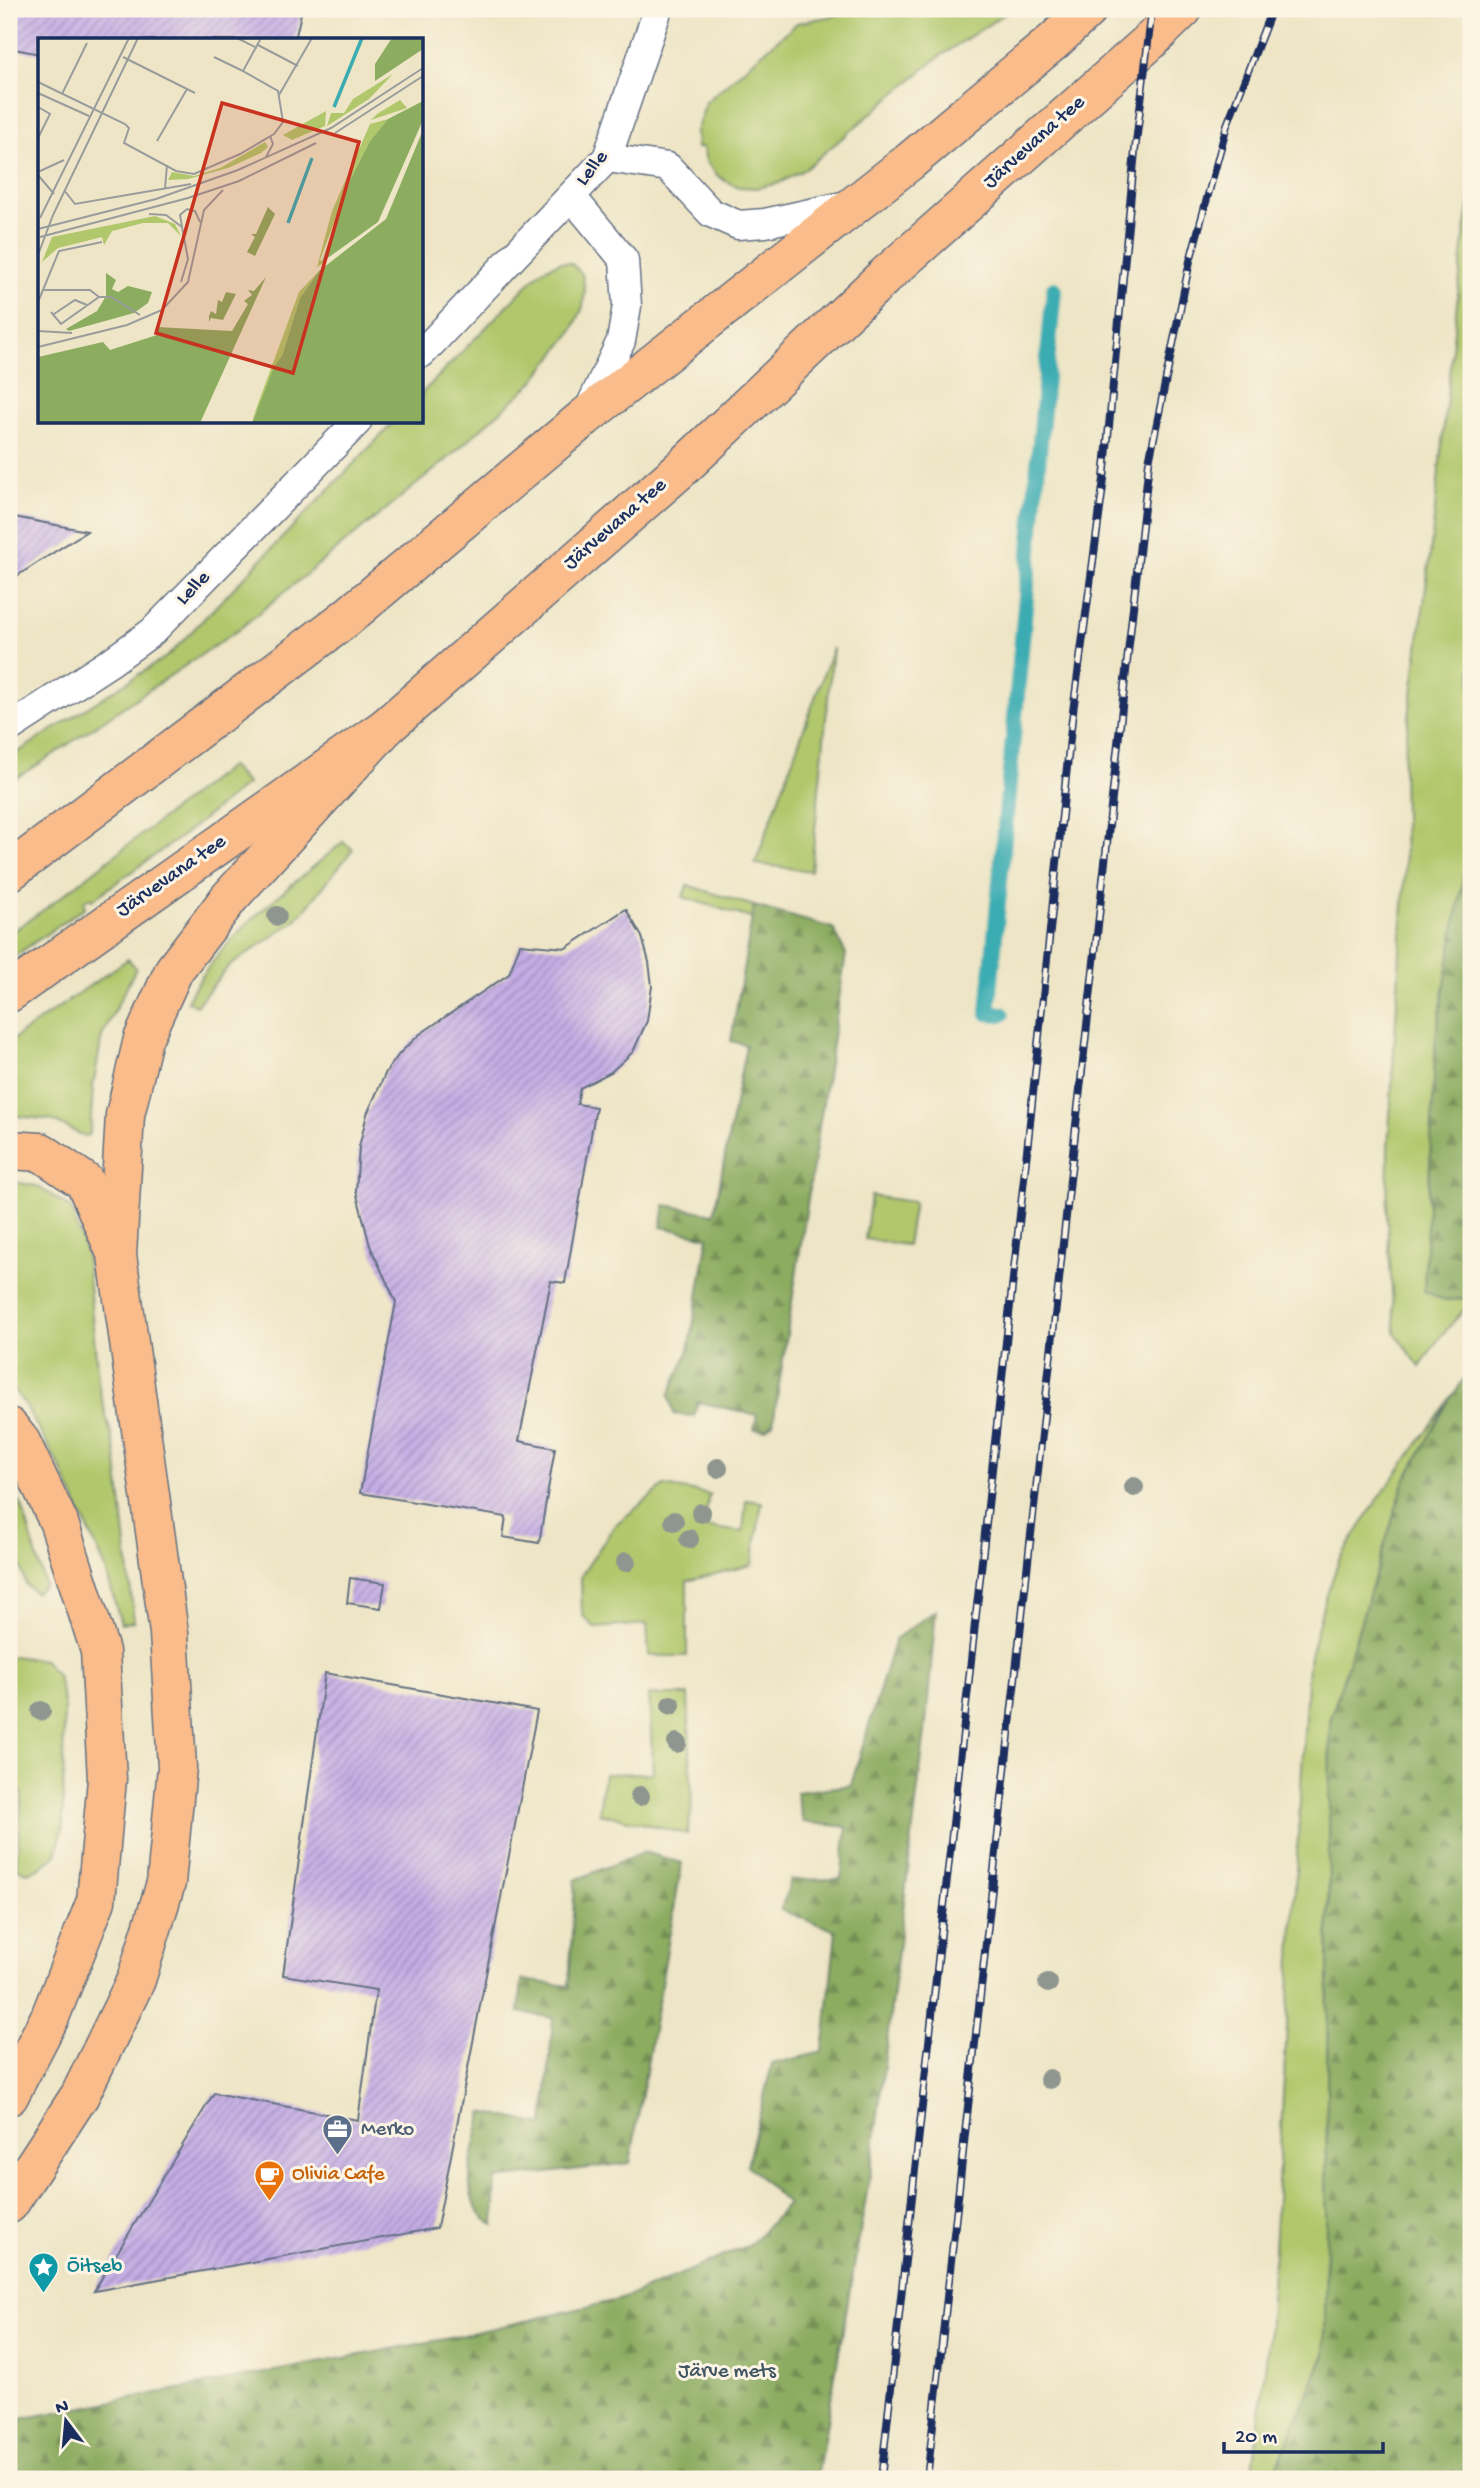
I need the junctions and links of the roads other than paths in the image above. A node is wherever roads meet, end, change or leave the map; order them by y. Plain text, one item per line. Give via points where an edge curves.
1 (1088, 9) edge
2 (1183, 9) edge
3 (655, 12) edge
4 (607, 158) junction
5 (570, 196) junction
6 (858, 202) junction
7 (424, 351) edge
8 (585, 417) junction
9 (355, 424) edge
10 (386, 727) junction
11 (9, 728) edge
12 (9, 872) edge
13 (9, 993) edge
14 (9, 1150) edge
15 (117, 1255) junction
16 (9, 1427) edge
17 (9, 2096) edge
18 (9, 2204) edge

1 - 6 highway
2 - 10 highway, Järvevana tee via 885,276 683,467
3 - 4 lane, Lelle
4 - 5 lane, Lelle
4 - 6 lane via 668,167 711,213 738,225
5 - 7 lane, Lelle
5 - 8 lane via 624,260 627,306 621,341
6 - 8 highway
8 - 12 highway via 345,619
9 - 11 lane, Lelle via 152,632
10 - 13 highway, Järvevana tee
10 - 15 highway via 230,897 174,970 143,1039 125,1115
14 - 15 highway via 41,1152 85,1182
15 - 18 highway via 169,1633 177,1768 166,1883 136,1980 80,2095
16 - 17 highway via 21,1442 59,1523 100,1651 107,1779 96,1901 50,2017

